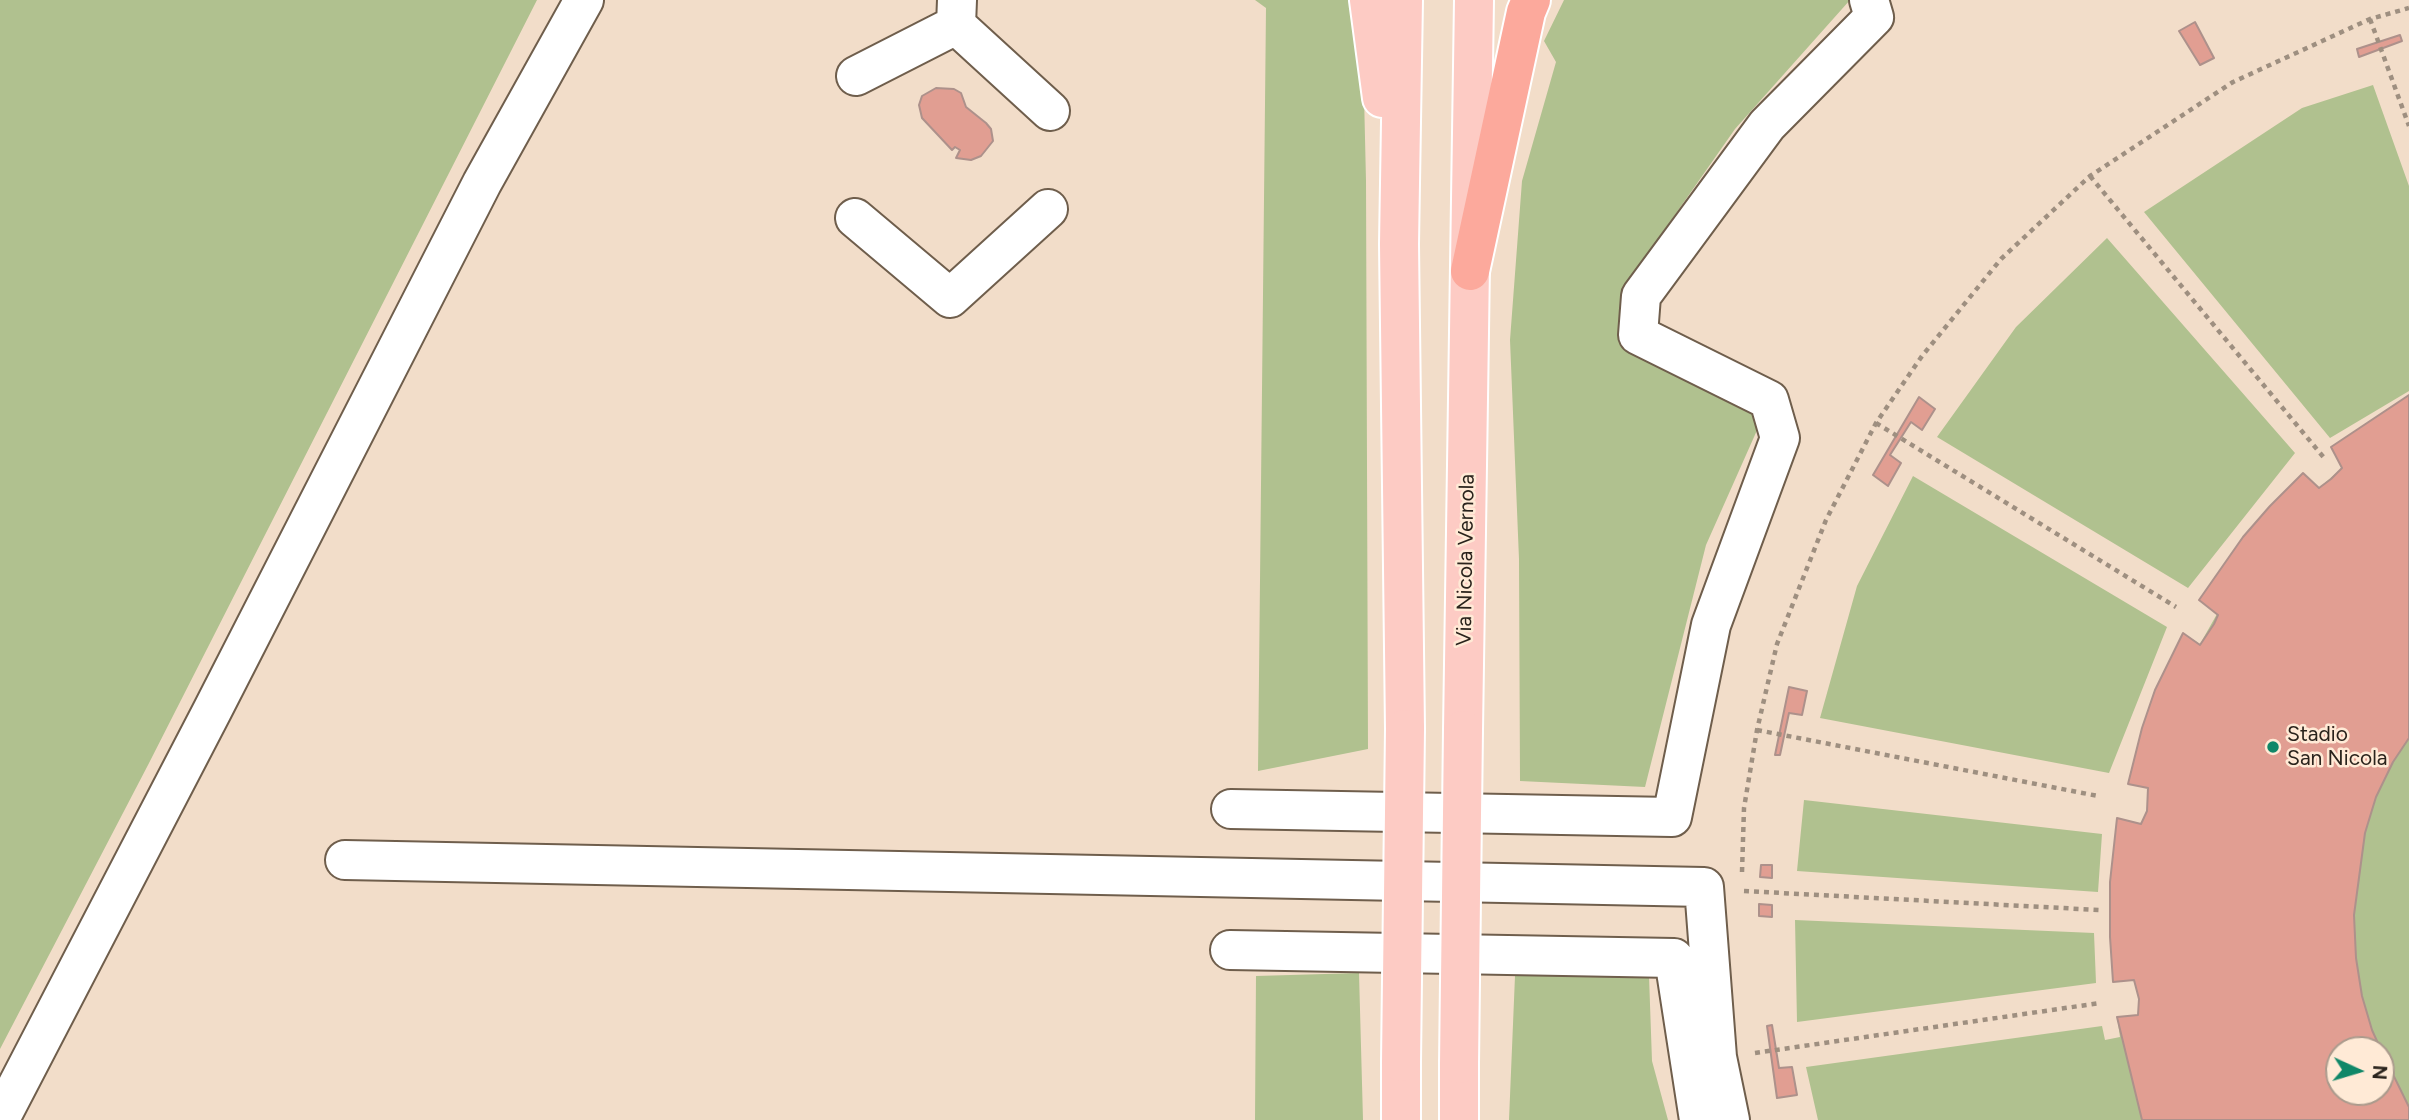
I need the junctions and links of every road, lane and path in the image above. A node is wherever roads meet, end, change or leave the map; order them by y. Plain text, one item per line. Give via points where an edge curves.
1 (584, 0) edge
2 (1369, 0) edge
3 (1403, 0) edge
4 (1474, 0) edge
5 (1531, 0) edge
6 (1869, 0) edge
7 (2409, 8) edge
8 (957, 13) edge
9 (2370, 19) junction
10 (856, 76) dead end
11 (1050, 111) dead end
12 (2409, 126) edge
13 (2090, 176) junction
14 (1048, 209) dead end
15 (855, 218) dead end
16 (1399, 244) junction
17 (1470, 271) junction
18 (1876, 423) junction
19 (2325, 459) dead end
20 (2176, 607) dead end
21 (1756, 730) junction
22 (2098, 796) dead end
23 (1231, 809) dead end
24 (345, 860) dead end
25 (1742, 877) dead end
26 (1741, 903) dead end
27 (2099, 910) dead end
28 (1230, 950) dead end
29 (2101, 1003) dead end
30 (1748, 1054) dead end
31 (0, 1119) edge
32 (1401, 1120) edge
33 (1459, 1120) edge
34 (1699, 1120) edge
35 (1730, 1120) edge

1 - 31 street via 482,183
2 - 16 main road
3 - 16 main road
4 - 17 main road, Via Nicola Vernola
5 - 17 highway
6 - 23 street via 1874,17 1767,125 1641,296 1638,335 1769,400 1780,438 1711,625 1672,817
7 - 9 path
8 - 10 street
8 - 11 street
9 - 12 path
9 - 13 path via 2233,82
13 - 18 path via 2001,259 1922,356
13 - 19 path
14 - 15 street via 950,298
16 - 32 main road, bridge via 1405,729
17 - 33 main road, Via Nicola Vernola, bridge
18 - 20 path
18 - 21 path via 1826,520 1777,644
21 - 22 path
21 - 25 path via 1744,808
24 - 35 street via 1704,887 1717,1057
26 - 27 path via 1741,891
28 - 34 street via 1674,958
29 - 30 path

